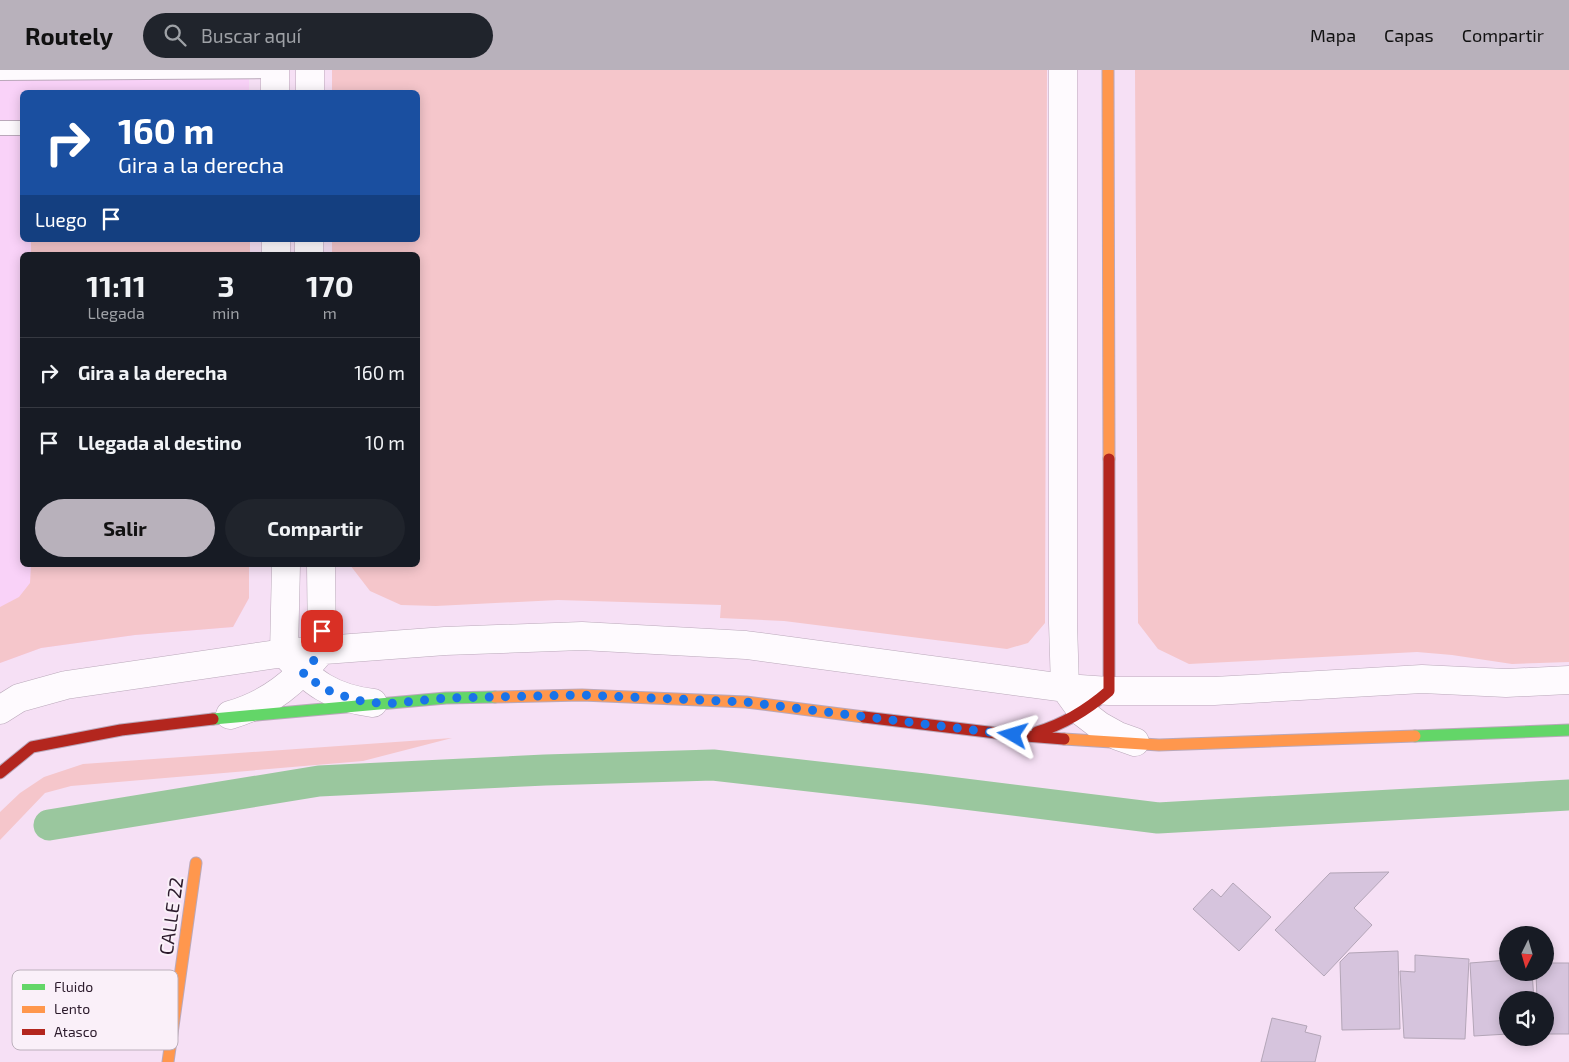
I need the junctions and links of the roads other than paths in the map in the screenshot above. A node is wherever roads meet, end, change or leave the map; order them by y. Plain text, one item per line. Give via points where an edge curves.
1 (275, 70) edge
2 (310, 70) edge
3 (1063, 70) edge
4 (1108, 70) edge
5 (0, 72) edge
6 (275, 90) edge
7 (310, 90) edge
8 (0, 128) edge
9 (20, 128) edge
10 (286, 567) edge
11 (321, 567) edge
12 (322, 650) junction
13 (284, 653) junction
14 (303, 674) junction
15 (1569, 680) edge
16 (1065, 688) junction
17 (1109, 691) junction
18 (385, 704) junction
19 (0, 710) edge
20 (1083, 713) junction
21 (217, 719) junction
22 (1569, 730) edge
23 (1013, 735) junction
24 (1159, 745) junction
25 (0, 773) edge
26 (196, 863) dead end
27 (178, 991) edge

1 - 5 lane
1 - 6 street
2 - 7 street
3 - 16 street
4 - 17 street
8 - 9 lane
10 - 13 street
11 - 12 street
12 - 13 street
12 - 14 street
12 - 16 street via 582,636 746,644
13 - 14 street
13 - 19 street via 66,685 20,698
14 - 18 street via 327,690 346,697
14 - 21 street via 255,706
15 - 17 street via 1506,683 1422,679 1214,691
16 - 17 street
16 - 20 street
17 - 20 street
18 - 21 street
18 - 23 street via 446,698 582,695 746,702
20 - 23 street via 1050,729
20 - 24 street via 1118,736 1138,743
21 - 25 street via 121,730 32,747
22 - 24 street
23 - 24 street
26 - 27 street, CALLE 22

